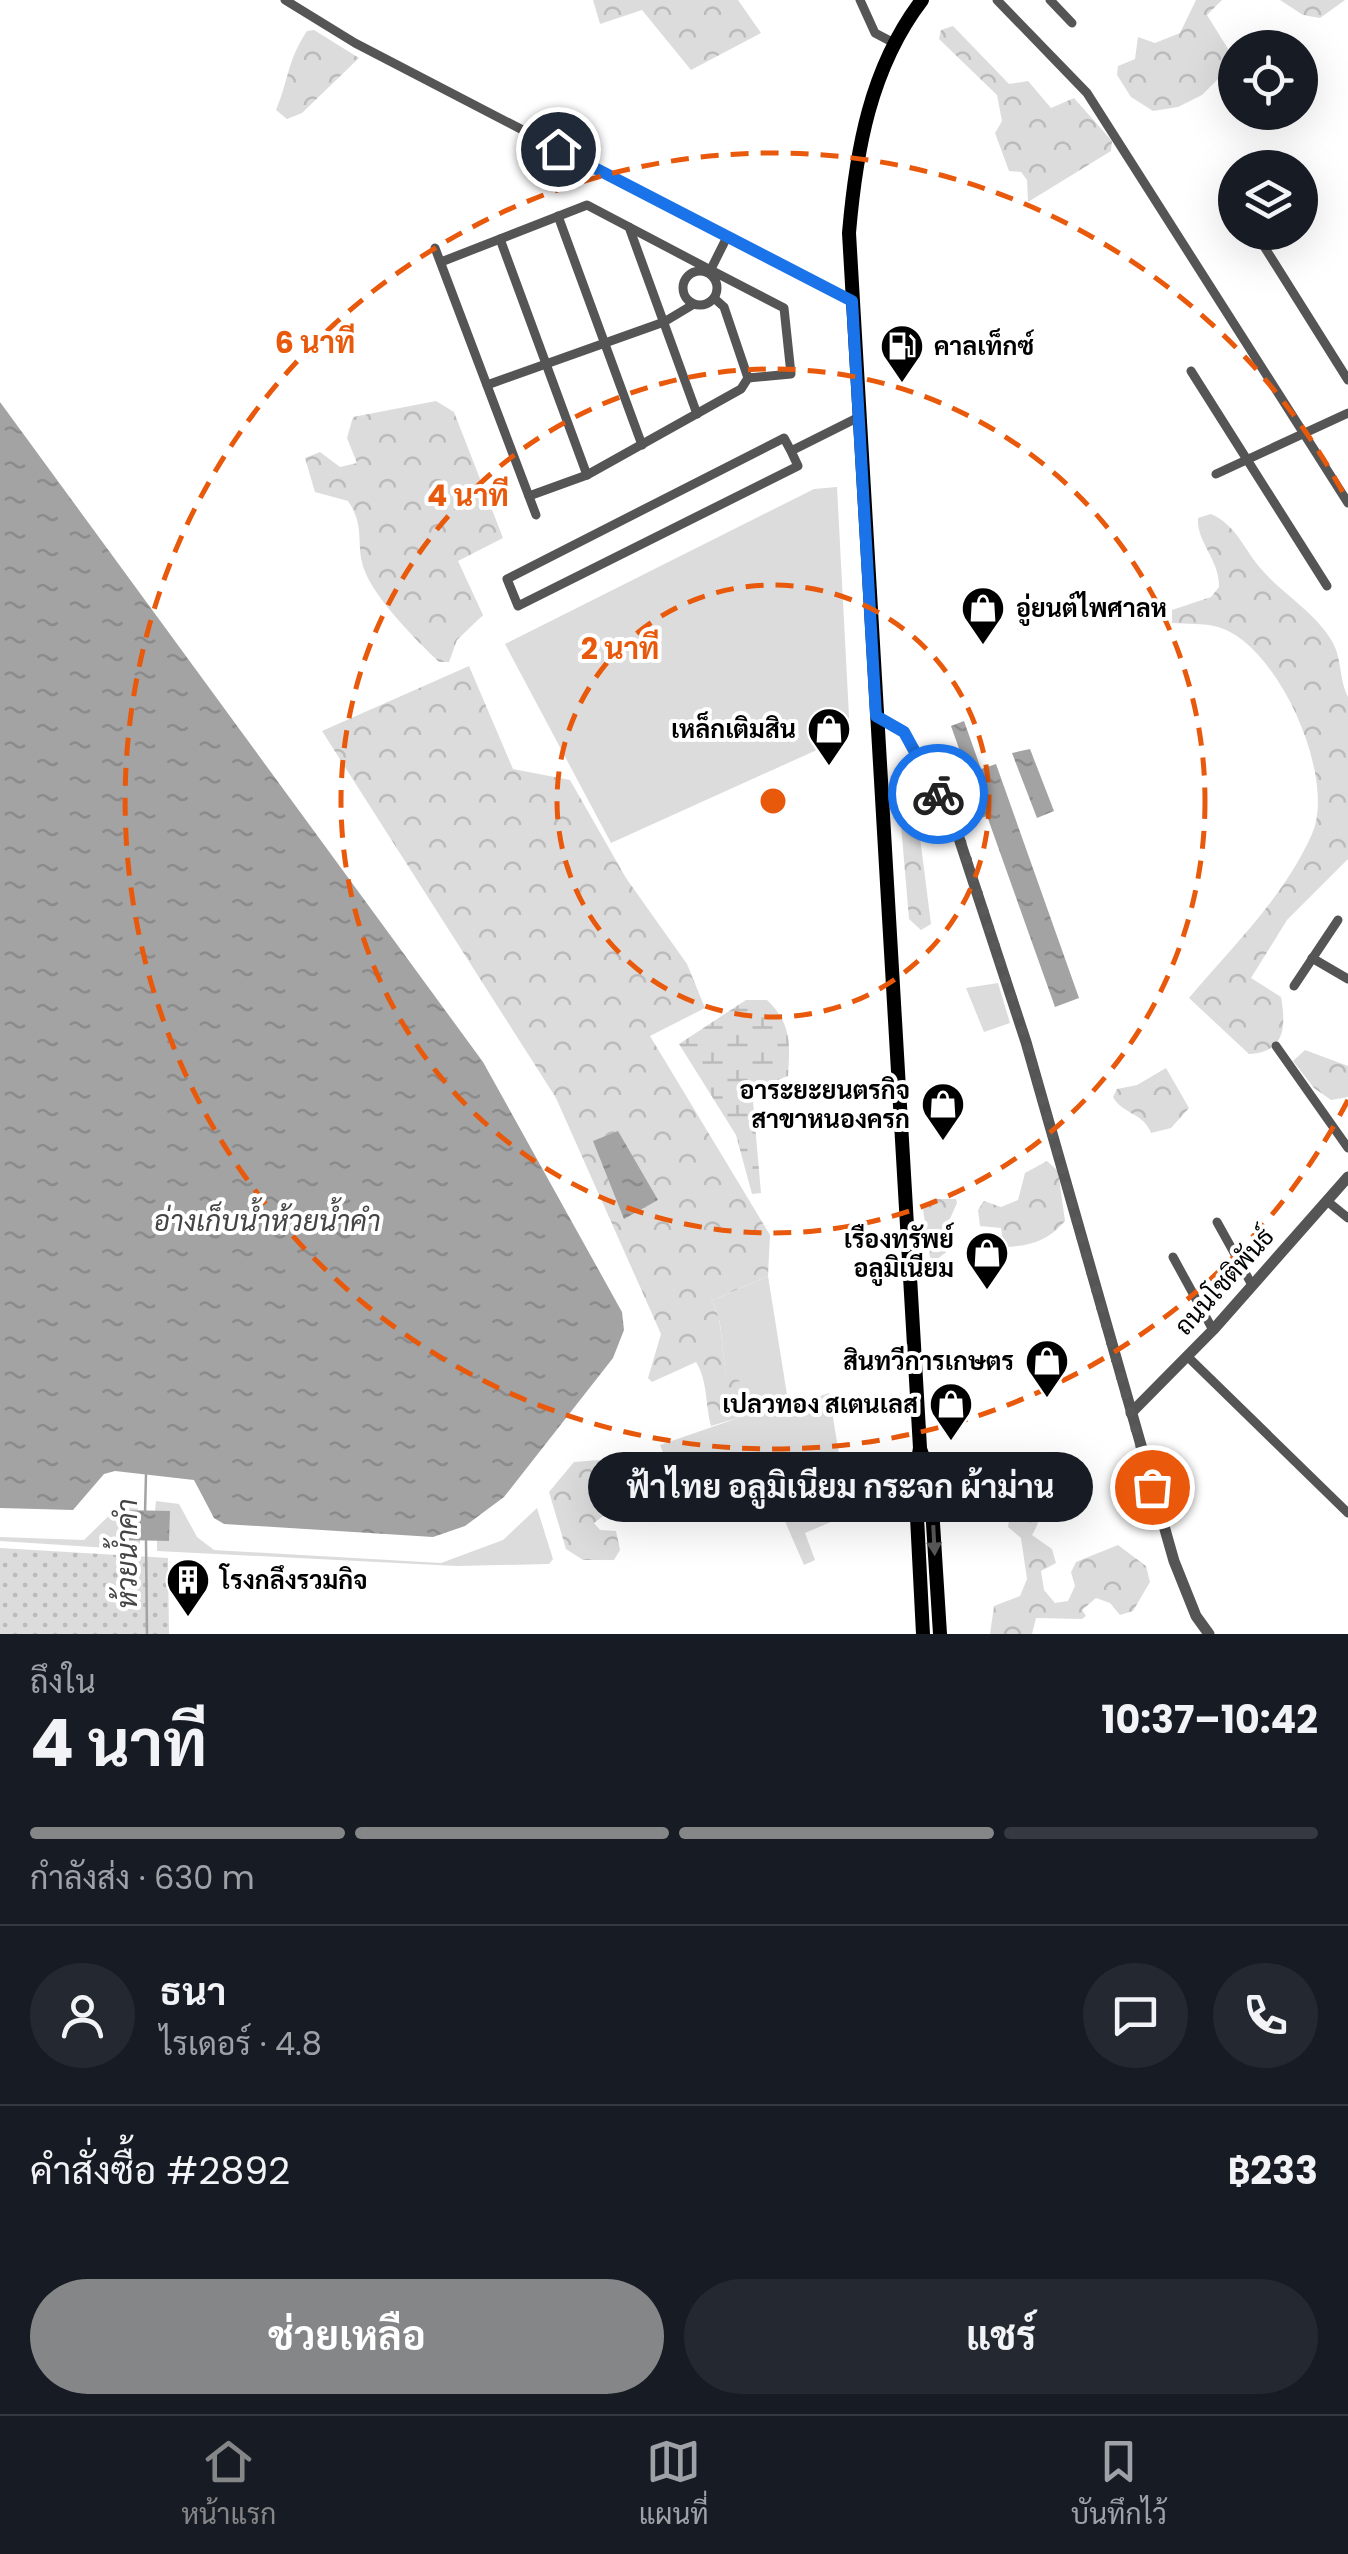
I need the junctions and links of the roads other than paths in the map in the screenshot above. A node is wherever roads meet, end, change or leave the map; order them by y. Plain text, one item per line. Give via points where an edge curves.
1 (285, 0) edge
2 (860, 0) edge
3 (922, 0) edge
4 (997, 0) edge
5 (1050, 0) edge
6 (1072, 23) dead end
7 (894, 43) junction
8 (558, 216) junction
9 (630, 227) junction
10 (726, 237) junction
11 (500, 240) junction
12 (435, 248) dead end
13 (1266, 250) edge
14 (441, 262) junction
15 (708, 273) junction
16 (714, 298) junction
17 (852, 301) junction
18 (694, 304) junction
19 (664, 322) junction
20 (604, 343) junction
21 (546, 364) junction
22 (1191, 371) dead end
23 (748, 378) junction
24 (1348, 380) edge
25 (487, 385) junction
26 (1348, 412) edge
27 (697, 414) junction
28 (859, 417) junction
29 (1305, 432) junction
30 (642, 445) junction
31 (791, 451) junction
32 (1248, 459) junction
33 (1216, 474) dead end
34 (587, 475) junction
35 (529, 496) junction
36 (1348, 503) edge
37 (536, 515) dead end
38 (1327, 586) dead end
39 (876, 716) junction
40 (1338, 920) dead end
41 (1312, 958) junction
42 (1348, 979) edge
43 (1294, 986) dead end
44 (1276, 1046) dead end
45 (1348, 1148) edge
46 (1348, 1177) edge
47 (1327, 1201) junction
48 (1348, 1218) edge
49 (1217, 1222) dead end
50 (1173, 1257) dead end
51 (1252, 1286) junction
52 (1213, 1330) junction
53 (1187, 1356) junction
54 (1131, 1413) junction
55 (920, 1448) junction
56 (1348, 1513) edge
57 (923, 1634) edge
58 (940, 1634) edge
59 (1209, 1634) edge

1 - 10 street
2 - 7 street via 874,32
3 - 7 main road
4 - 29 street via 1087,93
5 - 6 street
7 - 17 main road via 856,156
8 - 9 street via 587,205
8 - 11 street
8 - 20 street
9 - 15 street
9 - 19 street
10 - 15 street
10 - 17 street
11 - 14 street
11 - 21 street
12 - 14 street
13 - 24 street
14 - 25 street
15 - 16 street via 716,284
15 - 18 street via 698,271 684,281 683,292
15 - 23 street via 784,308 791,374
16 - 18 street
16 - 23 street via 724,306
17 - 28 main road
18 - 19 street
19 - 20 street
19 - 27 street
20 - 21 street
20 - 30 street
21 - 25 street
21 - 34 street
22 - 32 street
23 - 27 street
25 - 35 street
26 - 29 street
27 - 30 street
28 - 31 street
28 - 39 main road
29 - 32 street
29 - 36 street
30 - 34 street
31 - 31 street via 798,466 518,606 506,578 784,438
32 - 33 street
32 - 38 street
34 - 35 street
35 - 37 street
39 - 54 street via 904,732 956,826 1026,1042
39 - 55 main road
40 - 41 street
41 - 42 street
41 - 43 street
44 - 45 street
46 - 47 street, ถนนโชติพันธ์
47 - 48 street
47 - 51 street, ถนนโชติพันธ์
49 - 51 street
50 - 52 street
51 - 52 street, ถนนโชติพันธ์
52 - 53 street, ถนนโชติพันธ์
53 - 54 street, ถนนโชติพันธ์
53 - 56 street
54 - 59 street via 1183,1588
55 - 57 main road via 914,1478
55 -> 58 main road via 930,1476

